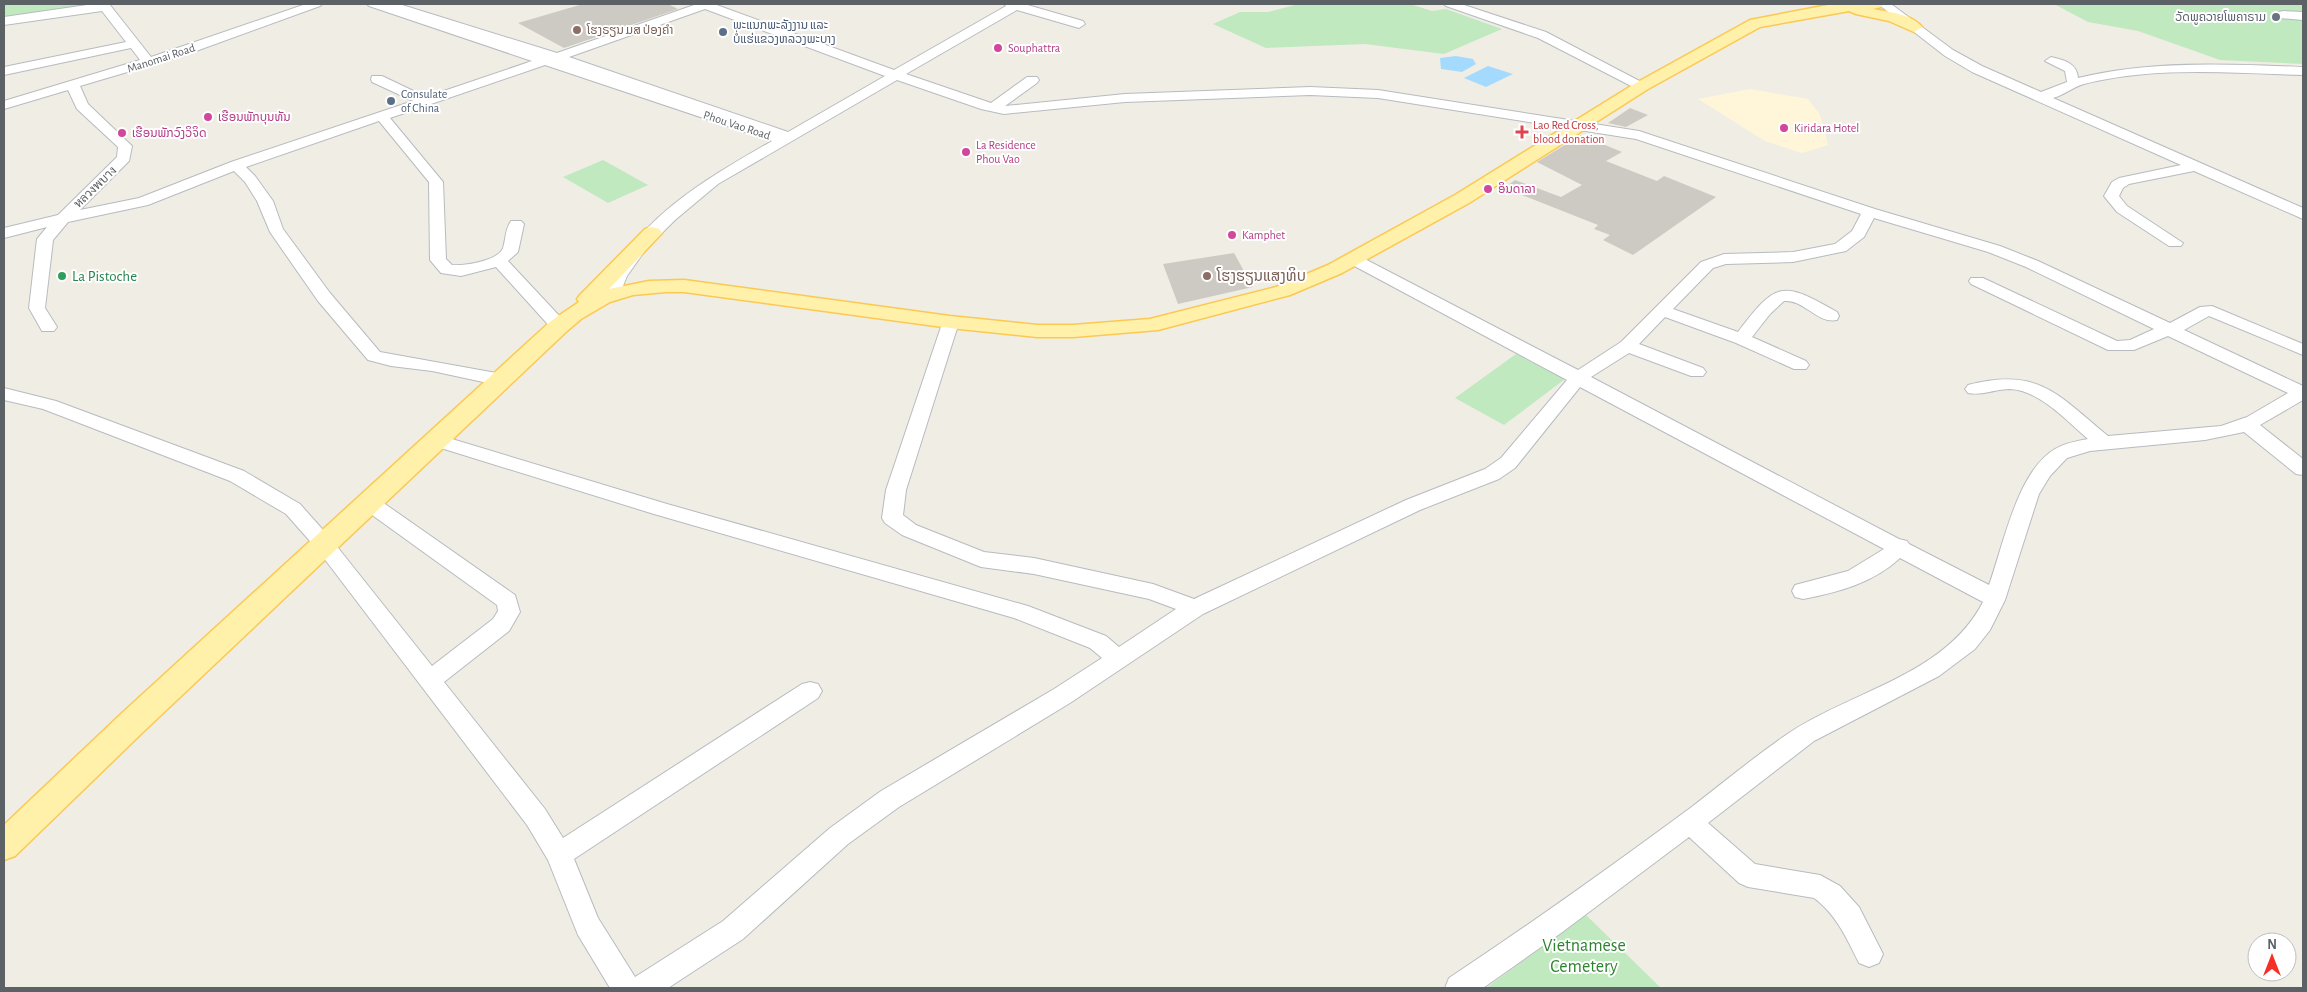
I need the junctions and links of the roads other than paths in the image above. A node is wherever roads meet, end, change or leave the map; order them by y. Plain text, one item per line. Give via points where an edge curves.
1 (316, 4) edge
2 (373, 4) edge
3 (388, 4) edge
4 (707, 4) edge
5 (1014, 4) edge
6 (1450, 4) edge
7 (1876, 4) edge
8 (1884, 4) edge
9 (1910, 5) dead end
10 (1838, 6) edge
11 (2283, 15) dead end
12 (2303, 16) edge
13 (4, 21) edge
14 (1079, 24) dead end
15 (1914, 27) junction
16 (132, 44) junction
17 (551, 59) junction
18 (2052, 61) dead end
19 (148, 62) junction
20 (4, 71) edge
21 (2303, 71) edge
22 (897, 76) junction
23 (377, 79) dead end
24 (1032, 80) dead end
25 (2075, 82) junction
26 (73, 86) junction
27 (1642, 86) junction
28 (2039, 97) junction
29 (424, 102) junction
30 (4, 106) edge
31 (993, 108) junction
32 (382, 116) junction
33 (1581, 126) junction
34 (786, 140) junction
35 (236, 165) junction
36 (2196, 166) junction
37 (1870, 212) junction
38 (2303, 214) edge
39 (63, 218) junction
40 (516, 224) dead end
41 (4, 233) edge
42 (652, 233) junction
43 (2175, 243) dead end
44 (641, 254) junction
45 (1353, 259) junction
46 (499, 261) junction
47 (1977, 281) dead end
48 (684, 286) junction
49 (619, 291) junction
50 (577, 310) junction
51 (1661, 310) junction
52 (1832, 316) dead end
53 (950, 322) junction
54 (559, 326) junction
55 (48, 327) dead end
56 (2172, 329) junction
57 (1742, 339) junction
58 (1627, 346) junction
59 (2303, 350) edge
60 (1800, 366) dead end
61 (1697, 372) dead end
62 (1578, 378) junction
63 (502, 380) junction
64 (1974, 389) dead end
65 (2303, 392) edge
66 (4, 394) edge
67 (2248, 425) junction
68 (436, 440) junction
69 (2105, 443) junction
70 (2303, 469) edge
71 (368, 502) junction
72 (324, 544) junction
73 (1900, 546) junction
74 (1803, 591) dead end
75 (1994, 598) junction
76 (1195, 608) junction
77 (1118, 659) junction
78 (430, 680) junction
79 (810, 692) dead end
80 (1690, 822) junction
81 (4, 846) edge
82 (559, 855) junction
83 (1869, 954) dead end
84 (626, 988) edge
85 (644, 988) edge
86 (1459, 988) edge

1 - 19 street, Manomai Road
2 - 17 street, Phou Vao Road
3 - 17 street, Phou Vao Road
4 - 17 street
4 - 22 street
5 - 14 street
5 - 22 street
6 - 27 street via 1542,35
7 - 10 main road
8 - 15 street
9 - 15 main road via 1908,14
10 - 15 main road via 1893,17
10 - 27 main road via 1755,23
11 - 12 street
13 - 16 street via 106,8
15 - 28 street via 1948,54
16 - 19 street
16 - 20 street
17 - 29 street
17 - 34 street, Phou Vao Road
18 - 25 street via 2071,70
19 - 26 street, Manomai Road
21 - 25 street via 2176,68
22 - 31 street
22 - 34 street
23 - 29 street
24 - 31 street
25 - 28 street via 2059,92
26 - 30 street, Manomai Road
26 - 39 street, หลวงพบาง via 82,106 125,146 124,158
27 - 33 main road
28 - 36 street
29 - 32 street
31 - 33 street via 1018,109 1125,98 1324,91 1431,101
32 - 35 street
32 - 46 street via 436,182 438,260 447,270 461,272
33 - 37 street via 1640,136
33 - 45 main road via 1462,199
34 - 42 street via 713,181
35 - 39 street via 143,202
35 - 63 street via 265,201 275,229 324,298 374,356
36 - 38 street
36 - 43 street via 2124,181 2117,185 2111,196 2122,209
37 - 51 street via 1858,234 1840,248 1793,258 1733,258 1713,262
37 - 56 street via 2032,264
39 - 41 street
39 - 55 street via 45,239 37,308
40 - 46 street via 510,252
42 - 44 street
42 - 49 street via 622,272
42 - 50 main road
44 - 48 main road via 647,269
44 - 49 street
45 - 53 main road via 1284,291 1150,325 1037,331
45 - 62 street
46 - 54 street
47 - 56 street via 2114,346 2134,345 2151,335
48 - 49 main road via 658,285
48 - 53 main road
49 - 50 main road
50 - 54 main road
51 - 57 street
51 - 58 street
52 - 57 street via 1806,300 1785,294 1774,297
53 - 76 street via 896,490 892,518 909,530 981,559 1034,566 1144,590
54 - 63 main road
56 - 59 street via 2212,311
56 - 65 street
57 - 60 street
58 - 61 street
58 - 62 street
62 - 73 street
62 - 76 street via 1508,463 1492,474 1413,505
63 - 68 main road
64 - 69 street via 1995,384 2032,388
65 - 67 street
66 - 72 street via 90,420 237,476 293,509
67 - 69 street via 2185,437
67 - 70 street
68 - 71 main road
68 - 77 street via 661,510 1020,612 1098,642
69 - 75 street via 2083,445 2061,453 2037,482 2030,493
71 - 72 main road
71 - 78 street via 507,601 509,612 501,626
72 - 78 street
72 - 81 main road
73 - 74 street via 1882,564 1863,575 1824,588
73 - 75 street
75 - 80 street via 1986,619 1968,642 1938,665 1807,733
76 - 77 street
77 - 85 street via 890,799 839,836 733,930
78 - 82 street via 536,817
79 - 82 street
80 - 83 street via 1748,874 1820,887 1831,895 1849,916
80 - 86 street via 1517,950
82 - 84 street via 588,926

